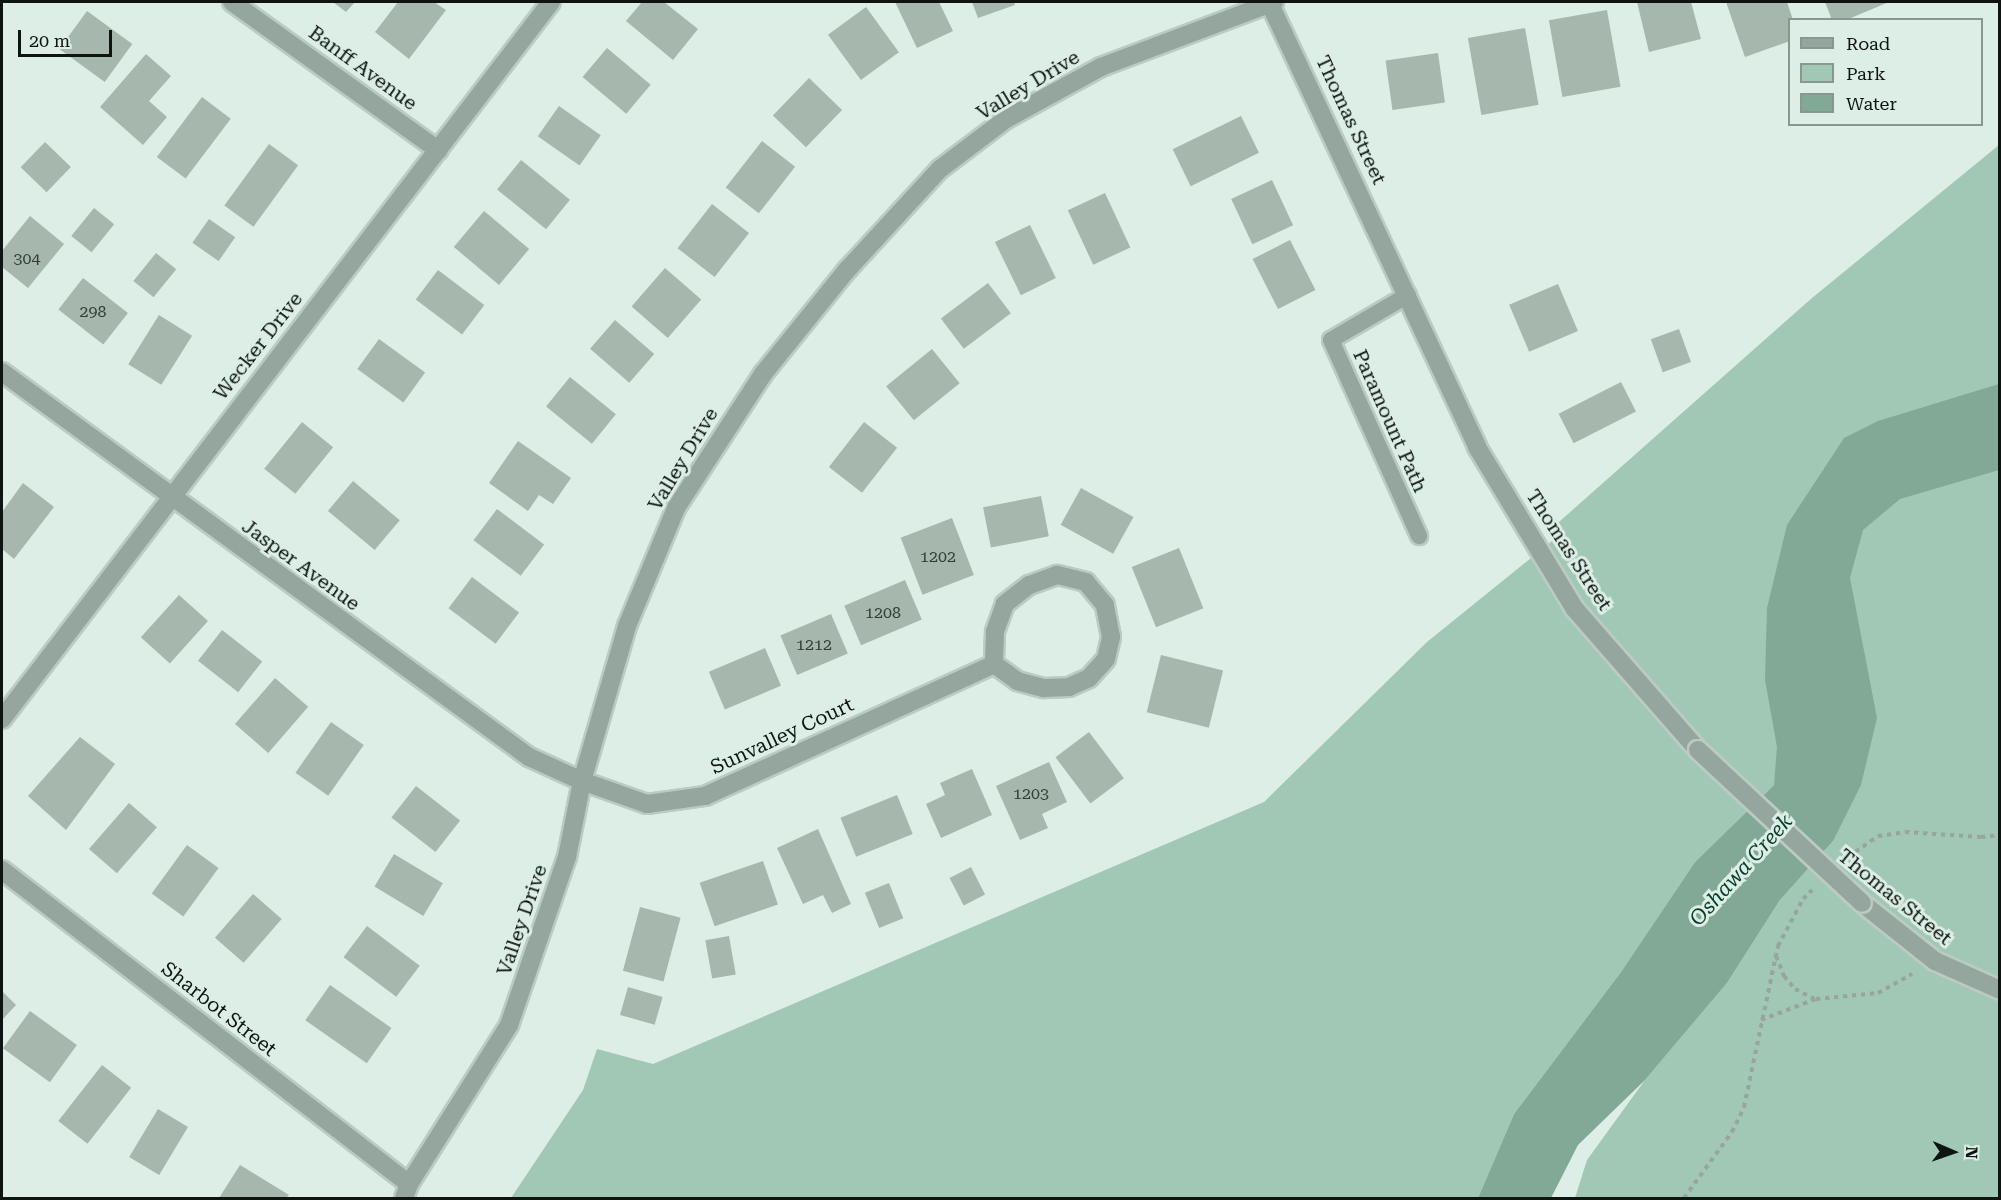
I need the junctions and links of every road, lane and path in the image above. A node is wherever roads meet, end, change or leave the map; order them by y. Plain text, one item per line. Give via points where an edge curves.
1 (232, 2) edge
2 (551, 2) edge
3 (1271, 2) edge
4 (438, 150) junction
5 (1408, 295) junction
6 (2, 372) edge
7 (169, 498) junction
8 (1419, 536) dead end
9 (994, 664) junction
10 (2, 719) edge
11 (582, 781) junction
12 (2000, 835) edge
13 (1858, 848) dead end
14 (2, 870) edge
15 (1778, 946) dead end
16 (1776, 954) junction
17 (1935, 961) junction
18 (2000, 990) edge
19 (1816, 999) junction
20 (1761, 1021) junction
21 (406, 1191) edge
22 (1684, 1198) edge

1 - 4 street, Banff Avenue
2 - 4 street, Wecker Drive
3 - 5 street, Thomas Street
3 - 11 street, Valley Drive via 1235,20 1101,68 1006,119 940,170 847,270 763,374 676,508 627,626
4 - 7 street, Wecker Drive
5 - 8 lane, Paramount Path via 1331,340
5 - 17 street, Thomas Street, bridge via 1477,447 1574,608 1698,750 1862,903
6 - 7 street, Jasper Avenue
7 - 10 street, Wecker Drive
7 - 11 street, Jasper Avenue via 529,757
9 - 9 street via 1017,681 1044,688 1069,687 1089,678 1106,658 1111,637 1105,605 1086,582 1057,575 1029,585 1005,604 995,633
9 - 11 street, Sunvalley Court via 705,796 647,804
11 - 21 street, Valley Drive via 567,857 510,1025
12 - 13 path via 1905,832 1878,836
14 - 21 street, Sharbot Street
15 - 16 path
16 - 19 path via 1794,989
16 - 20 path
17 - 18 street, Thomas Street
17 - 19 path via 1878,993
19 - 20 path
20 - 22 path via 1744,1107 1732,1132

